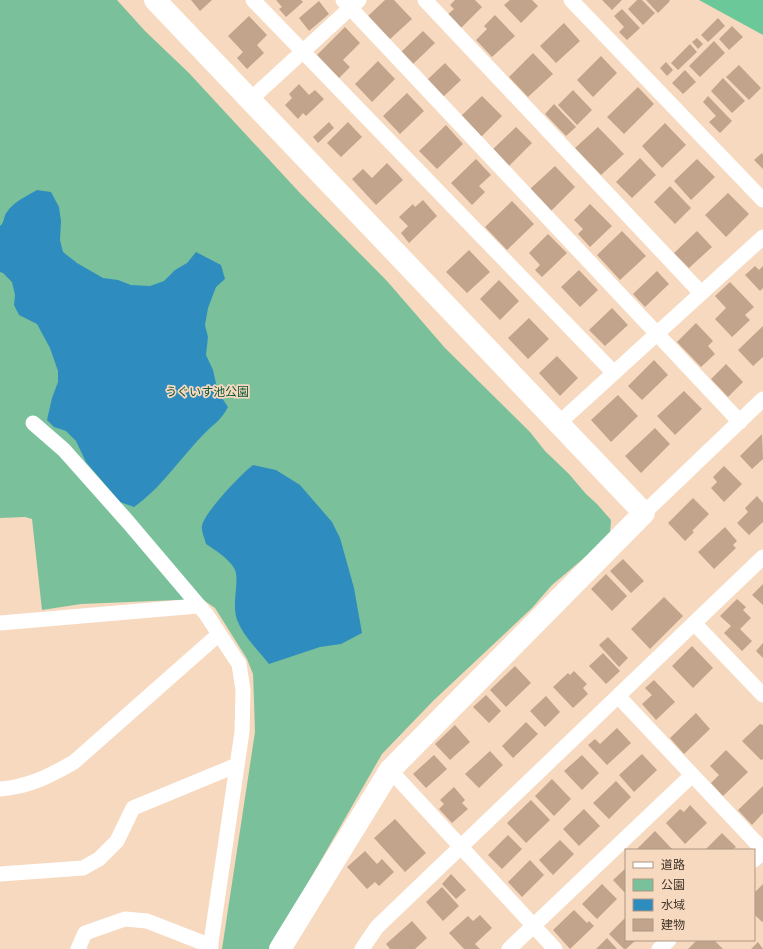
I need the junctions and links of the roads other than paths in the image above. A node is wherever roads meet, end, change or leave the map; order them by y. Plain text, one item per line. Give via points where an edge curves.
1 (155, 0) edge
2 (253, 0) edge
3 (425, 0) edge
4 (572, 0) edge
5 (351, 3) edge
6 (302, 52) junction
7 (251, 99) junction
8 (763, 200) edge
9 (763, 237) edge
10 (701, 293) junction
11 (657, 334) junction
12 (614, 373) junction
13 (763, 399) edge
14 (740, 422) junction
15 (33, 423) dead end
16 (559, 423) junction
17 (644, 513) junction
18 (763, 557) edge
19 (198, 606) junction
20 (0, 623) edge
21 (694, 623) junction
22 (219, 634) junction
23 (763, 695) edge
24 (618, 696) junction
25 (237, 765) junction
26 (390, 770) junction
27 (692, 775) junction
28 (0, 789) edge
29 (461, 847) junction
30 (763, 851) edge
31 (755, 859) edge
32 (0, 874) edge
33 (534, 926) junction
34 (668, 941) edge
35 (210, 947) edge
36 (78, 949) edge
37 (280, 949) edge
38 (362, 949) edge
39 (509, 949) edge
40 (555, 949) edge
41 (659, 949) edge

1 - 7 street
2 - 6 street
3 - 10 street
4 - 8 street
5 - 6 street
5 - 11 street
6 - 7 street
6 - 12 street
7 - 16 street
9 - 10 street
10 - 11 street
11 - 12 street
11 - 14 street
12 - 16 street
13 - 14 street
14 - 17 street
15 - 19 street via 64,450
16 - 17 street
17 - 26 street
18 - 21 street
19 - 20 street
19 - 22 street
21 - 23 street
21 - 24 street
22 - 25 street via 239,664 243,690 242,732
22 - 28 street via 74,762 49,777 18,788
24 - 27 street
24 - 29 street
25 - 32 street via 133,808 117,841 99,859 83,868
25 - 35 street
26 - 29 street
26 - 37 street
27 - 30 street
27 - 33 street
29 - 33 street
29 - 38 street via 377,926
30 - 31 street
33 - 39 street
33 - 40 street
34 - 41 street
35 - 36 street via 146,921 125,919 85,933

